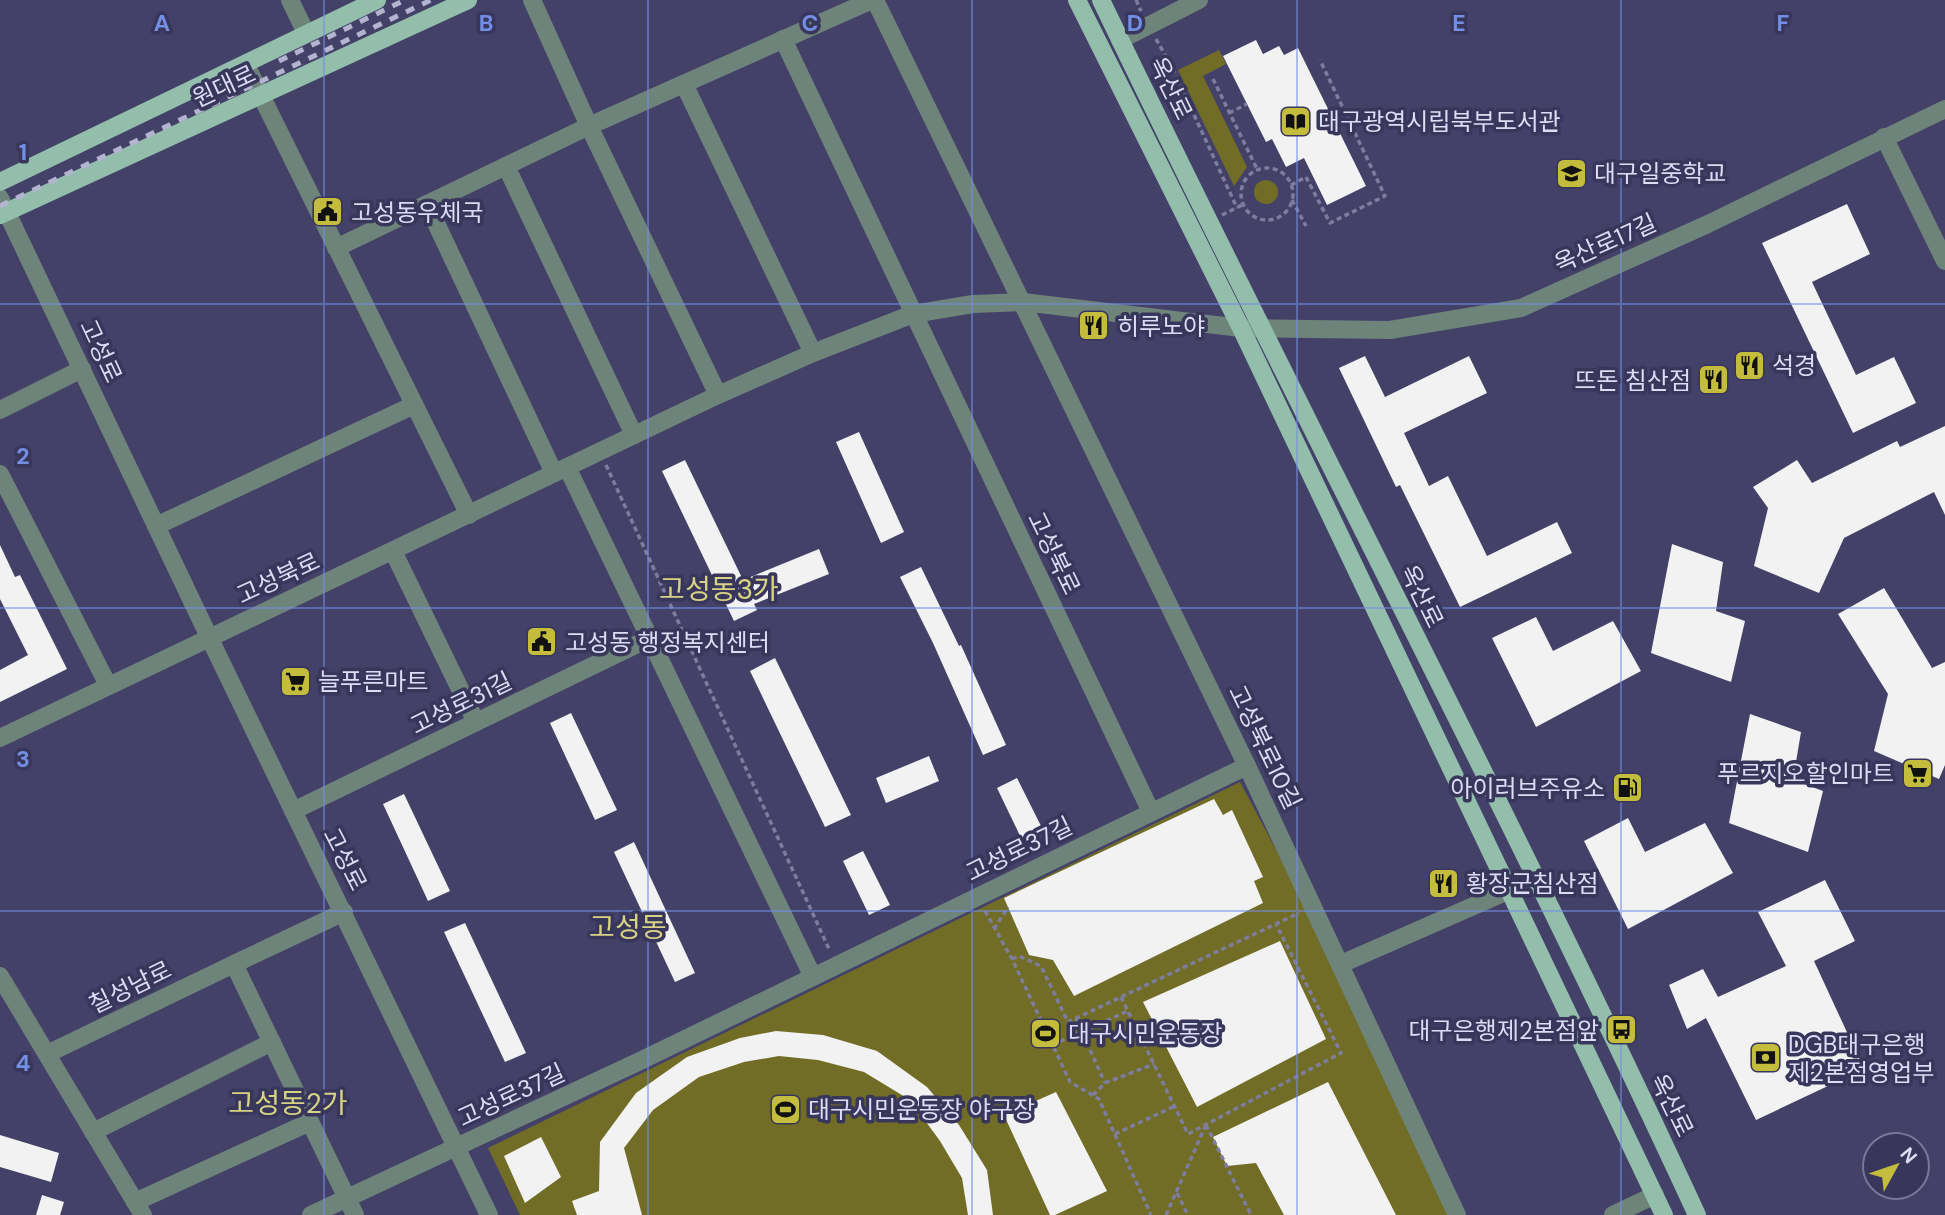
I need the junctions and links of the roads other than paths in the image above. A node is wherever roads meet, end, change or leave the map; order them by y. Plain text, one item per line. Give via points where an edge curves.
1 (290, 0) edge
2 (377, 0) edge
3 (468, 0) edge
4 (532, 0) edge
5 (873, 0) edge
6 (1077, 0) edge
7 (1101, 0) edge
8 (1199, 0) edge
9 (306, 33) junction
10 (783, 40) junction
11 (1121, 40) junction
12 (246, 65) junction
13 (684, 84) junction
14 (262, 96) junction
15 (1945, 108) edge
16 (589, 127) junction
17 (1884, 137) junction
18 (506, 166) junction
19 (0, 182) edge
20 (427, 204) junction
21 (2, 209) edge
22 (336, 248) junction
23 (1945, 261) edge
24 (1023, 302) junction
25 (913, 314) junction
26 (1241, 328) junction
27 (1261, 328) junction
28 (813, 353) junction
29 (82, 369) junction
30 (718, 395) junction
31 (414, 405) junction
32 (0, 410) edge
33 (634, 435) junction
34 (561, 470) junction
35 (0, 474) edge
36 (469, 515) junction
37 (156, 526) junction
38 (393, 551) junction
39 (209, 637) junction
40 (650, 638) junction
41 (108, 685) junction
42 (476, 722) junction
43 (0, 738) edge
44 (1247, 766) junction
45 (293, 811) junction
46 (1151, 812) junction
47 (1510, 890) junction
48 (344, 912) junction
49 (234, 964) junction
50 (1341, 964) junction
51 (0, 976) edge
52 (813, 977) junction
53 (272, 1042) junction
54 (47, 1054) junction
55 (310, 1122) junction
56 (93, 1132) junction
57 (456, 1149) junction
58 (1655, 1195) junction
59 (347, 1198) junction
60 (139, 1209) edge
61 (311, 1215) edge
62 (355, 1215) edge
63 (489, 1215) edge
64 (1457, 1215) edge
65 (1613, 1215) edge
66 (1664, 1215) edge
67 (1698, 1215) edge

1 - 9 street
2 - 9 main road, 원대로
3 - 14 main road, 원대로
4 - 16 street
5 - 10 street
5 - 24 street
6 - 26 main road, 옥산로
7 - 11 main road, 옥산로
8 - 11 street
9 - 12 main road, 원대로
10 - 13 street
10 - 25 street, 고성북로
11 - 27 main road, 옥산로
12 - 14 street
12 - 19 main road, 원대로
13 - 16 street
13 - 28 street
14 - 21 main road, 원대로
14 - 22 street
15 - 17 street, 옥산로17길
16 - 18 street
16 - 30 street
17 - 23 street
17 - 27 street, 옥산로17길 via 1708,224 1521,308 1390,330
18 - 20 street
18 - 33 street
20 - 22 street
20 - 34 street
21 - 29 street, 고성로
22 - 31 street
24 - 25 street, 고성북로
24 - 26 street, 고성북로
24 - 44 street, 고성북로10길
25 - 28 street, 고성북로
25 - 46 street, 고성북로
26 - 27 street, 옥산로17길
26 - 47 main road, 옥산로
27 - 67 main road, 옥산로
28 - 30 street, 고성북로
29 - 32 street
29 - 37 street, 고성로
30 - 33 street, 고성북로
31 - 36 street
31 - 37 street
33 - 34 street, 고성북로
34 - 36 street, 고성북로
34 - 40 street
35 - 41 street
36 - 38 street, 고성북로
37 - 39 street, 고성로
38 - 39 street, 고성북로
38 - 42 street
39 - 41 street, 고성북로
39 - 45 street, 고성로
40 - 42 street, 고성로31길
40 - 52 street
41 - 43 street, 고성북로
42 - 45 street, 고성로31길
44 - 46 street, 고성로37길
44 - 50 street, 고성북로10길
45 - 48 street, 고성로
46 - 52 street, 고성로37길
47 - 50 street
47 - 58 main road, 옥산로
48 - 49 street, 칠성남로
48 - 57 street, 고성로
49 - 53 street
49 - 54 street, 칠성남로
50 - 64 street, 고성북로10길
51 - 54 street
52 - 57 street, 고성로37길
53 - 55 street
53 - 56 street
54 - 56 street
55 - 59 street
55 - 60 street
56 - 60 street
57 - 59 street, 고성로37길
57 - 63 street, 고성로
58 - 65 street
58 - 66 main road, 옥산로
59 - 61 street
59 - 62 street

